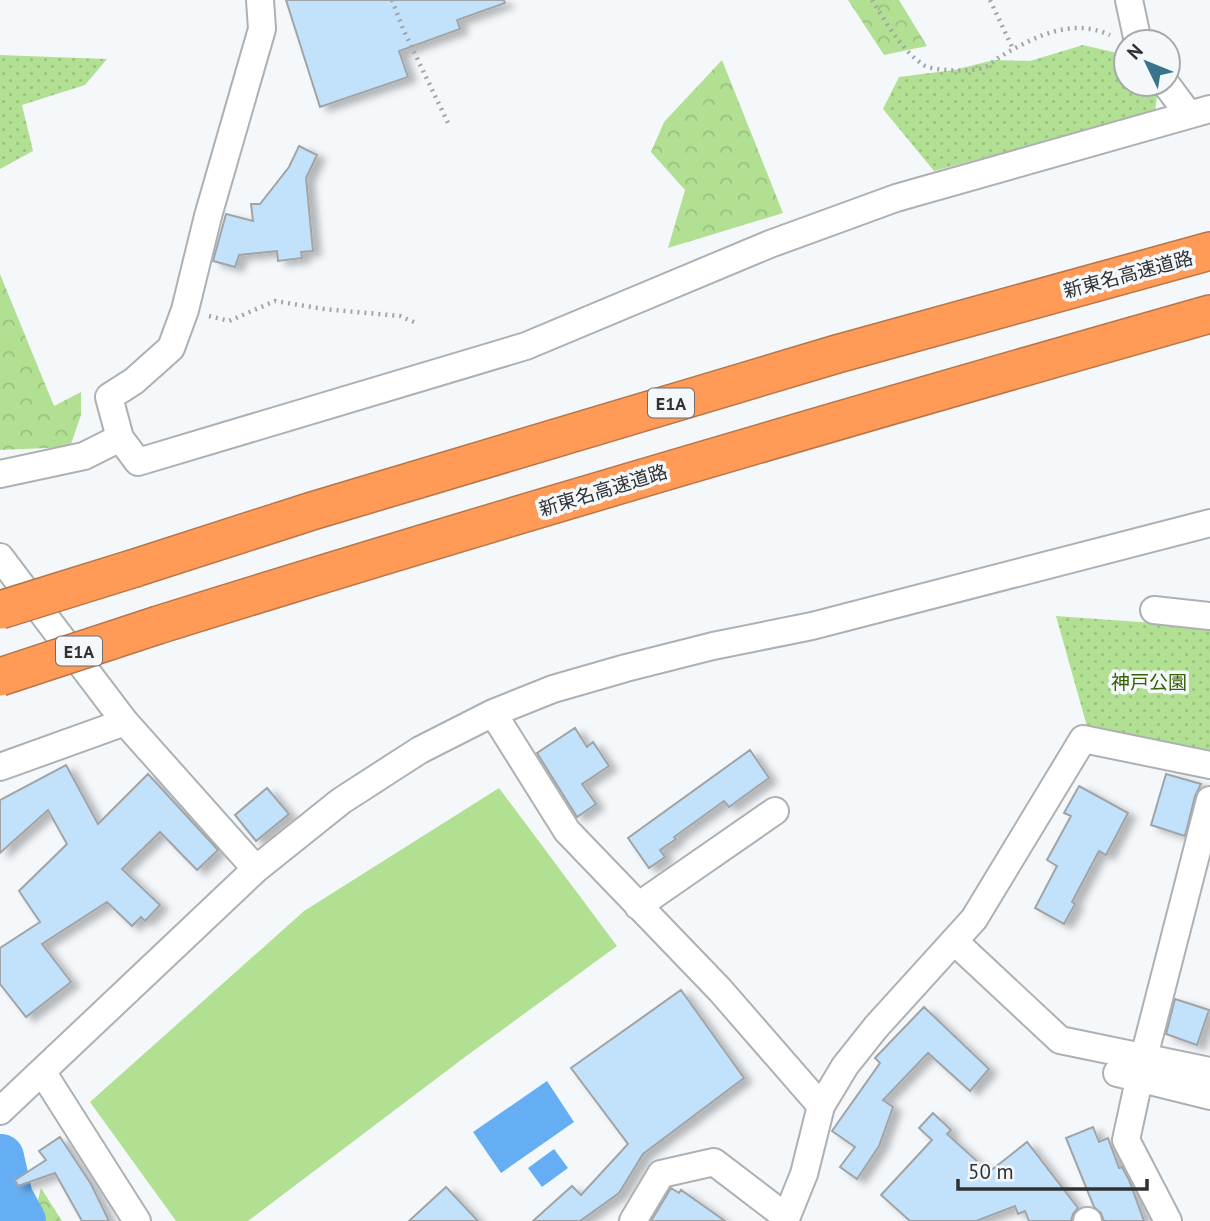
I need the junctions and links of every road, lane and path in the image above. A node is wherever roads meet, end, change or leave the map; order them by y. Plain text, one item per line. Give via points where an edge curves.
1 (260, 0) edge
2 (392, 0) edge
3 (872, 0) edge
4 (990, 0) edge
5 (1129, 0) edge
6 (1128, 28) edge
7 (1112, 34) edge
8 (1013, 49) junction
9 (1182, 97) edge
10 (1200, 112) edge
11 (449, 125) dead end
12 (1210, 251) edge
13 (185, 310) junction
14 (1210, 314) edge
15 (414, 322) dead end
16 (120, 438) junction
17 (0, 474) edge
18 (1210, 523) edge
19 (0, 557) edge
20 (0, 610) edge
21 (1154, 610) dead end
22 (1210, 616) edge
23 (0, 677) edge
24 (493, 713) junction
25 (125, 722) junction
26 (1210, 765) edge
27 (0, 767) edge
28 (1210, 800) edge
29 (775, 811) dead end
30 (256, 869) junction
31 (638, 906) junction
32 (954, 941) junction
33 (1134, 1070) junction
34 (1210, 1071) edge
35 (43, 1073) junction
36 (1210, 1096) edge
37 (821, 1106) junction
38 (0, 1111) edge
39 (785, 1219) edge
40 (137, 1221) edge
41 (633, 1221) edge
42 (1168, 1221) edge

1 - 13 street via 262,29
2 - 11 path
3 - 8 path via 897,38 924,66 949,71 985,67
4 - 8 path
5 - 6 street
7 - 8 path via 1070,26
9 - 10 street
10 - 16 street via 896,198 770,244 513,350 138,462
12 - 20 highway, 新東名高速道路 / E1A, bridge via 837,354
13 - 15 path via 229,321 275,301 401,316
13 - 16 street via 171,348 109,397
14 - 23 highway, 新東名高速道路 / E1A, bridge via 334,570
16 - 17 street via 84,456
18 - 24 street via 812,626 626,668 553,688
19 - 25 street
21 - 22 street
24 - 30 street via 420,750 341,801
24 - 31 street via 567,831
25 - 27 street
25 - 30 street
26 - 32 street via 1083,738 974,919
28 - 33 street
29 - 31 street
30 - 35 street
31 - 37 street via 720,990
32 - 33 street via 1060,1040
32 - 37 street via 868,1037
33 - 34 street
33 - 36 street
33 - 42 street via 1126,1140
35 - 38 street
35 - 40 street
37 - 39 street via 804,1174
39 - 41 street via 714,1161 661,1174

